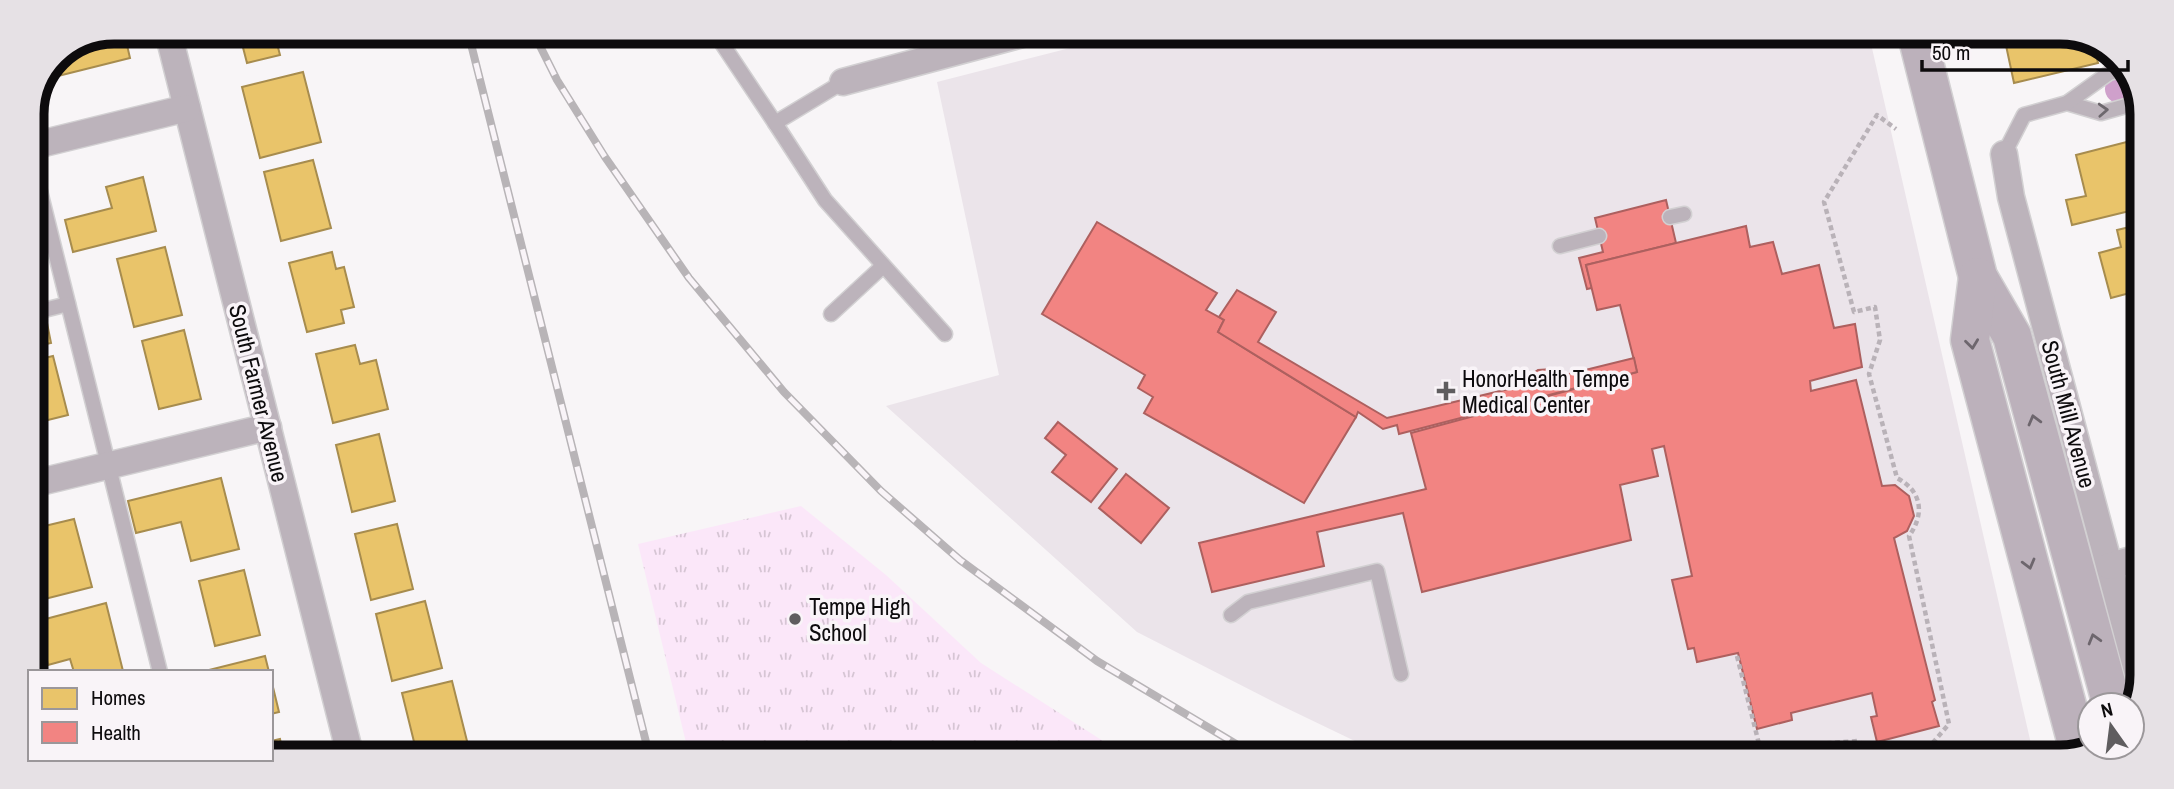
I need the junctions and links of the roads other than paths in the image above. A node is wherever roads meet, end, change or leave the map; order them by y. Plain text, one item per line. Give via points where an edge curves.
1 (171, 44) edge
2 (722, 44) edge
3 (947, 44) edge
4 (1919, 44) edge
5 (2116, 71) edge
6 (843, 82) joint
7 (2067, 103) junction
8 (2130, 105) edge
9 (187, 108) junction
10 (775, 123) junction
11 (44, 143) edge
12 (2004, 154) joint
13 (44, 207) edge
14 (1599, 236) dead end
15 (1560, 246) dead end
16 (883, 266) junction
17 (1978, 277) junction
18 (68, 304) junction
19 (44, 310) edge
20 (831, 314) dead end
21 (945, 334) dead end
22 (268, 427) junction
23 (108, 466) junction
24 (44, 481) edge
25 (2130, 560) edge
26 (2110, 566) junction
27 (1231, 615) dead end
28 (2130, 643) edge
29 (159, 670) edge
30 (1401, 674) dead end
31 (2108, 691) edge
32 (2076, 740) edge
33 (348, 745) edge

1 - 9 street, South Farmer Avenue
2 - 10 lane
3 - 6 street
4 - 17 main road, South Mill Avenue
5 - 7 lane
6 - 10 lane
7 -> 8 lane via 2101,113
7 - 12 lane via 2024,115
9 - 11 street
9 - 22 street, South Farmer Avenue
10 - 16 lane via 825,200
12 - 26 street, South Mill Avenue via 2011,197
13 - 18 lane
14 - 15 lane
16 - 20 lane
16 - 21 lane
31 -> 17 main road, South Mill Avenue via 2012,336
17 -> 32 main road, South Mill Avenue via 1970,340
18 - 19 lane
18 - 23 lane
22 - 23 street
22 - 33 street, South Farmer Avenue
23 - 24 street
23 - 29 lane
25 - 26 street
26 - 28 street, South Mill Avenue
27 - 30 lane via 1248,602 1377,570

